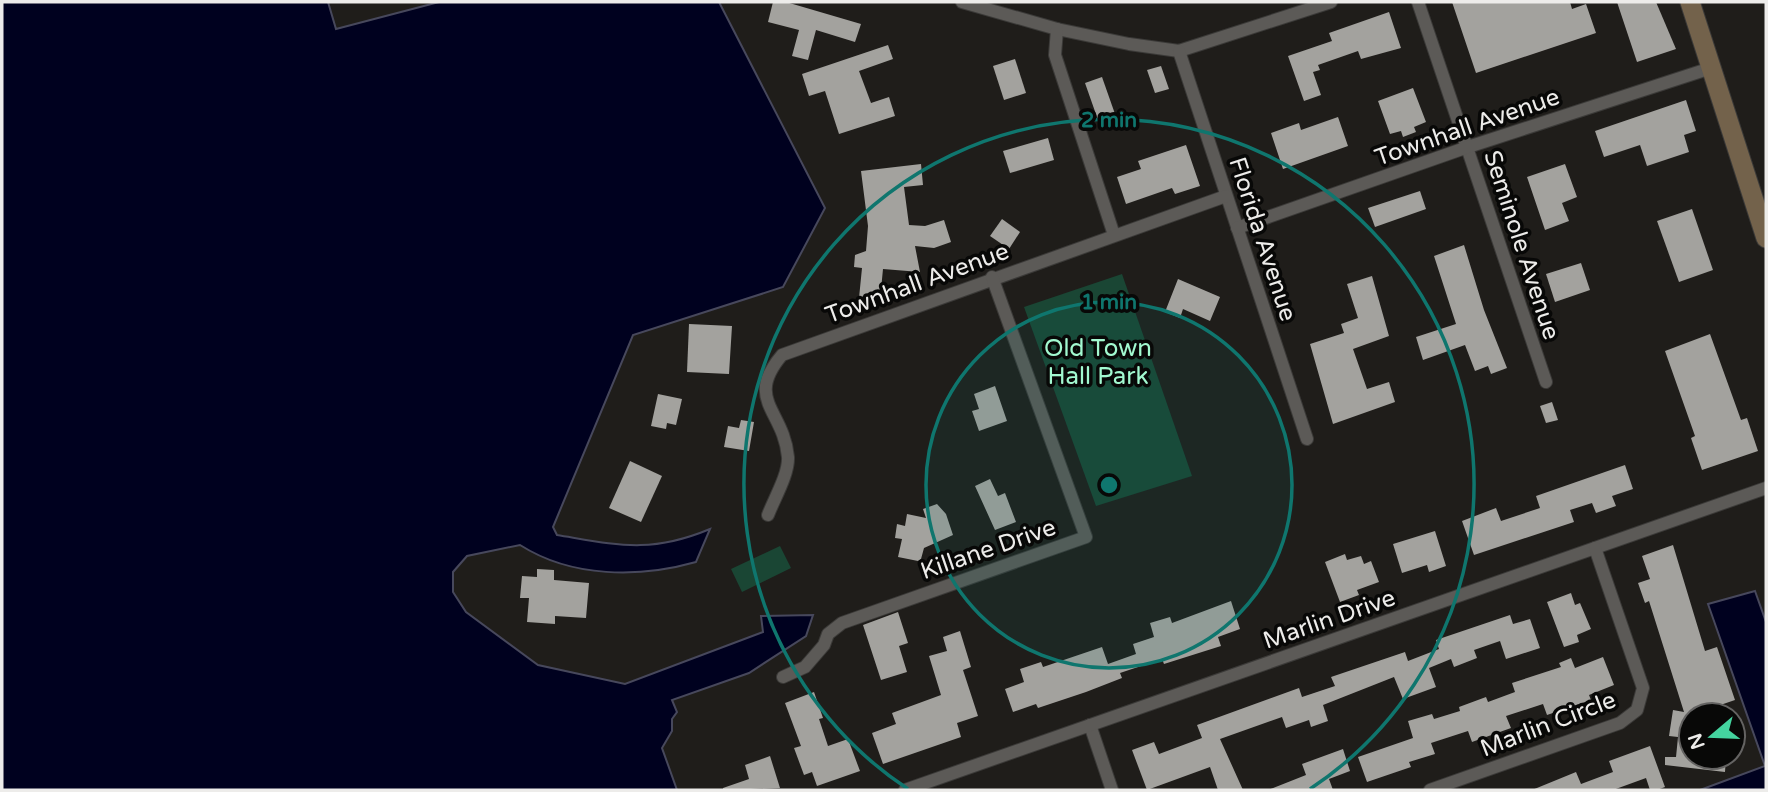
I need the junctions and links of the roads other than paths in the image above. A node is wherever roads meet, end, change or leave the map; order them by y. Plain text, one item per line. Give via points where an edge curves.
1 (962, 2) edge
2 (1331, 2) edge
3 (1418, 2) edge
4 (1690, 2) edge
5 (1057, 29) junction
6 (1179, 51) junction
7 (1711, 68) junction
8 (1468, 147) junction
9 (1226, 196) junction
10 (1237, 228) junction
11 (1114, 235) junction
12 (1766, 238) edge
13 (992, 277) junction
14 (1546, 382) dead end
15 (1307, 439) dead end
16 (1766, 488) edge
17 (768, 515) dead end
18 (1595, 548) junction
19 (783, 677) dead end
20 (1090, 725) junction
21 (905, 790) edge
22 (1112, 790) edge
23 (1430, 790) edge

1 - 5 street
2 - 6 street
3 - 8 street, Seminole Avenue
4 - 7 street
5 - 6 street
5 - 11 street via 1055,55
6 - 9 street, Florida Avenue
7 - 8 street, Townhall Avenue
7 - 12 street
8 - 10 street, Townhall Avenue
8 - 14 street, Seminole Avenue
9 - 10 street, Florida Avenue
9 - 11 street, Townhall Avenue
10 - 15 street, Florida Avenue
11 - 13 street, Townhall Avenue
13 - 17 street, Townhall Avenue via 782,355 768,372 764,391 785,441 788,461
13 - 19 street, Killane Drive via 1086,537 842,623 828,634 805,667
16 - 18 street, Marlin Drive
18 - 20 street, Marlin Drive
18 - 23 street, Marlin Circle via 1643,688 1637,710 1620,723
20 - 21 street, Marlin Drive
20 - 22 street

